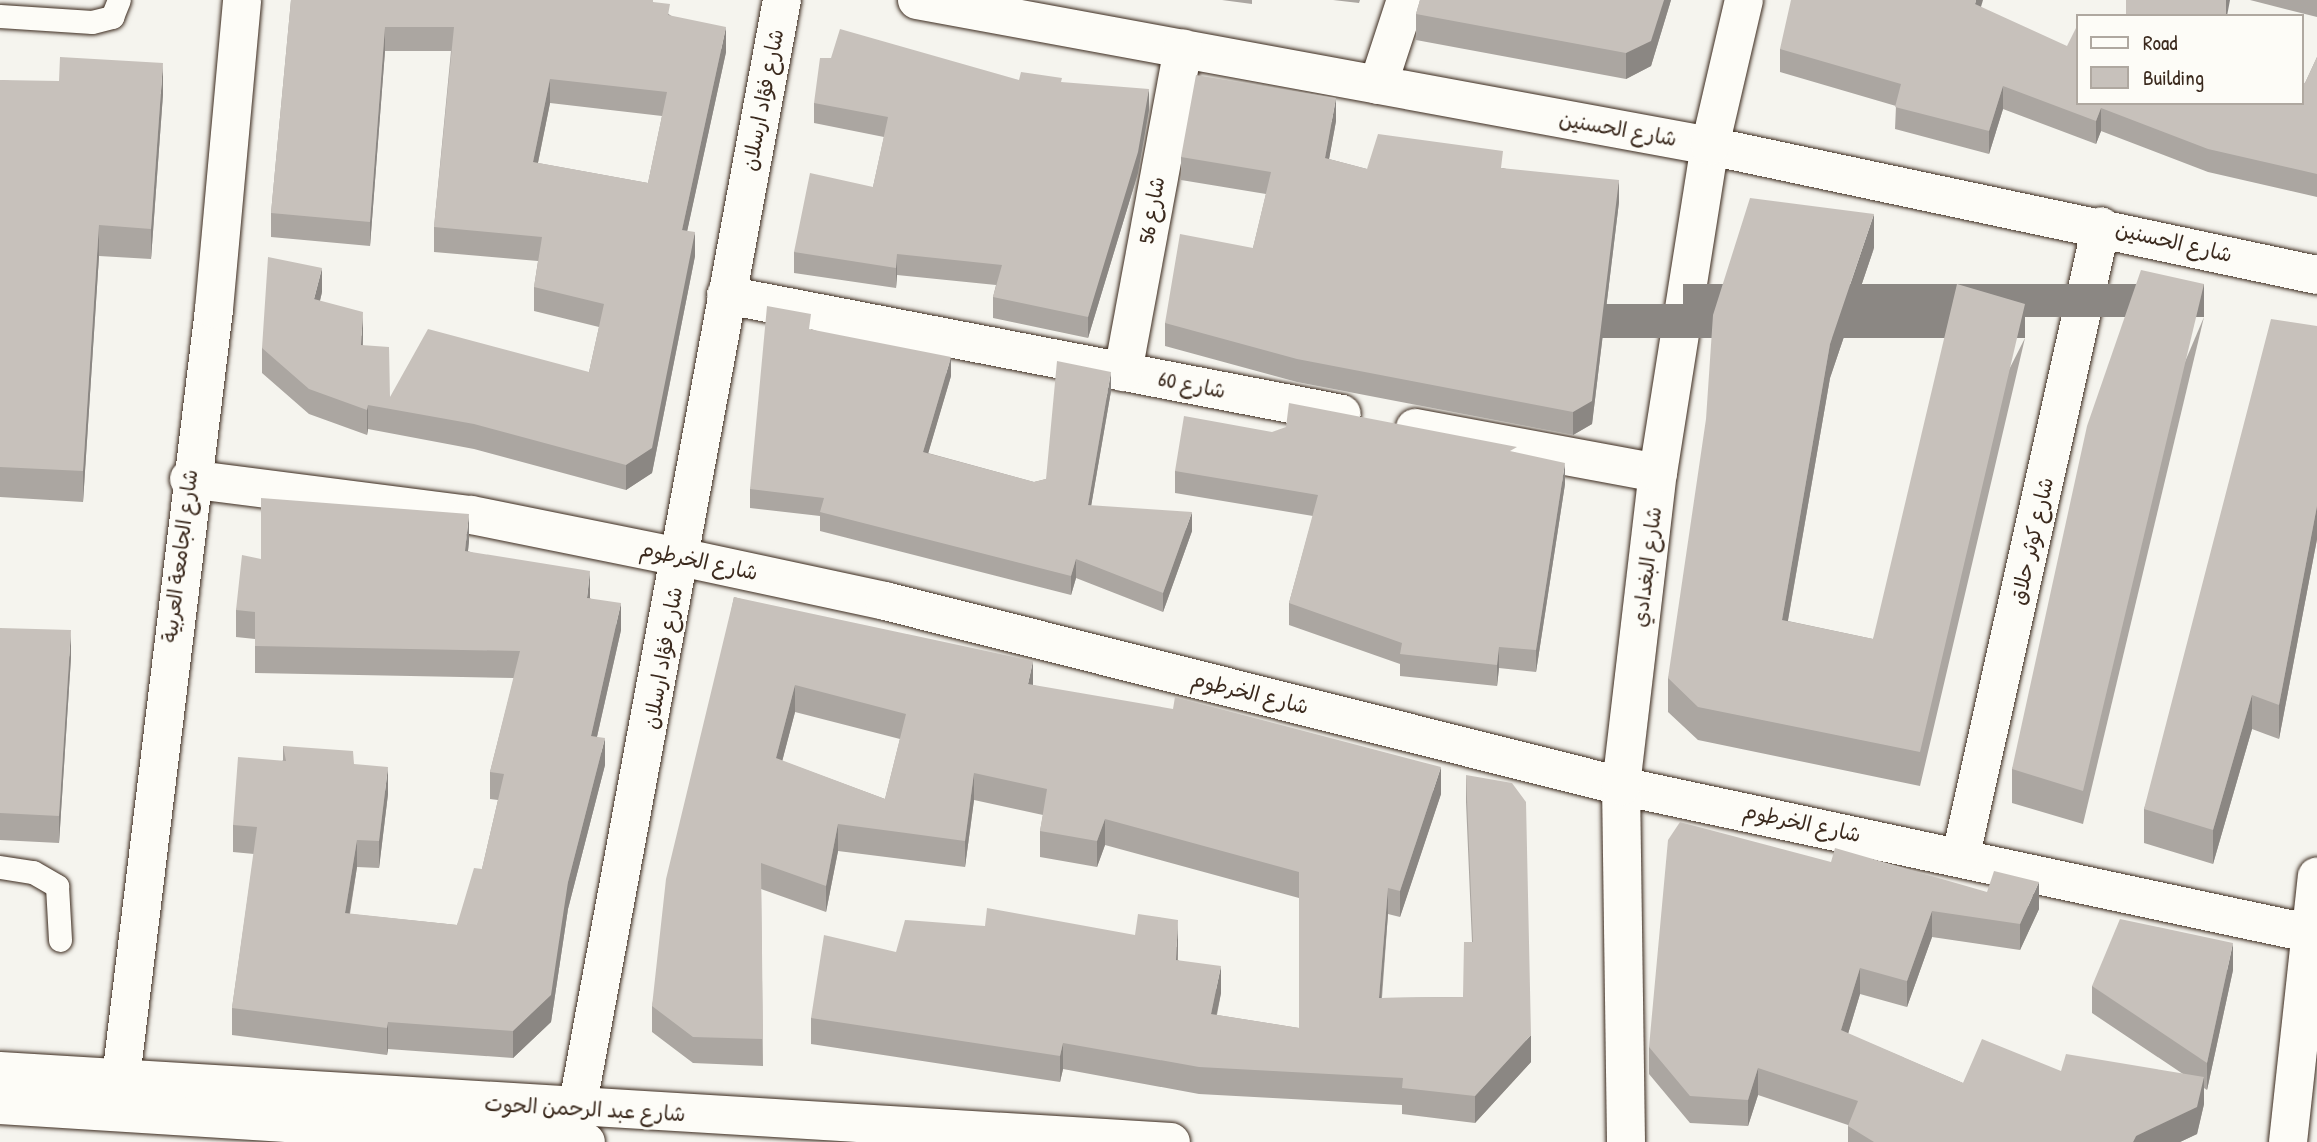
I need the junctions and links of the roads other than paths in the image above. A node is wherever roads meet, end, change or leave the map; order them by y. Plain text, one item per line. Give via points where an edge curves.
1 (120, 0) edge
2 (242, 0) edge
3 (782, 0) edge
4 (917, 0) edge
5 (1406, 0) edge
6 (1744, 0) edge
7 (0, 16) edge
8 (1183, 49) junction
9 (1378, 85) junction
10 (1710, 146) junction
11 (2101, 226) junction
12 (2317, 275) edge
13 (726, 295) junction
14 (1123, 372) junction
15 (1658, 473) junction
16 (189, 479) junction
17 (680, 556) junction
18 (1622, 786) junction
19 (1961, 855) junction
20 (0, 867) edge
21 (2317, 877) edge
22 (2312, 933) edge
23 (60, 940) dead end
24 (0, 1071) edge
25 (119, 1096) junction
26 (0, 1105) edge
27 (581, 1126) edge
28 (880, 1133) edge
29 (1171, 1142) edge
30 (1626, 1142) edge
31 (2288, 1142) edge

1 - 7 lane via 112,17 92,22
2 - 16 street, شارع الجامعة العربية via 214,309
3 - 13 street, شارع فؤاد ارسلان
4 - 8 street, شارع الحسنين
5 - 9 street
6 - 10 street, شارع البغدادي
8 - 9 street, شارع الحسنين
8 - 14 street, شارع 56
9 - 10 street, شارع الحسنين
10 - 11 street, شارع الحسنين
10 - 15 street, شارع البغدادي
11 - 12 street, شارع الحسنين
11 - 19 street, شارع كوثر حلاق
13 - 14 street, شارع 60
13 - 17 street, شارع فؤاد ارسلان
14 - 15 street, شارع 60
15 - 18 street, شارع البغدادي
16 - 17 street, شارع الخرطوم via 471,516
16 - 25 street, شارع الجامعة العربية
17 - 18 street, شارع الخرطوم via 885,601
17 - 27 street, شارع فؤاد ارسلان
18 - 19 street, شارع الخرطوم
18 - 30 street, شارع البغدادي
19 - 22 street, شارع الخرطوم
20 - 23 lane via 33,872 57,886
21 - 22 street
22 - 31 street
24 - 25 street, شارع عبد الرحمن الحوت
25 - 26 street, شارع عبد الرحمن الحوت
25 - 27 street, شارع عبد الرحمن الحوت
27 - 28 street, شارع عبد الرحمن الحوت
28 - 29 street, شارع عبد الرحمن الحوت

